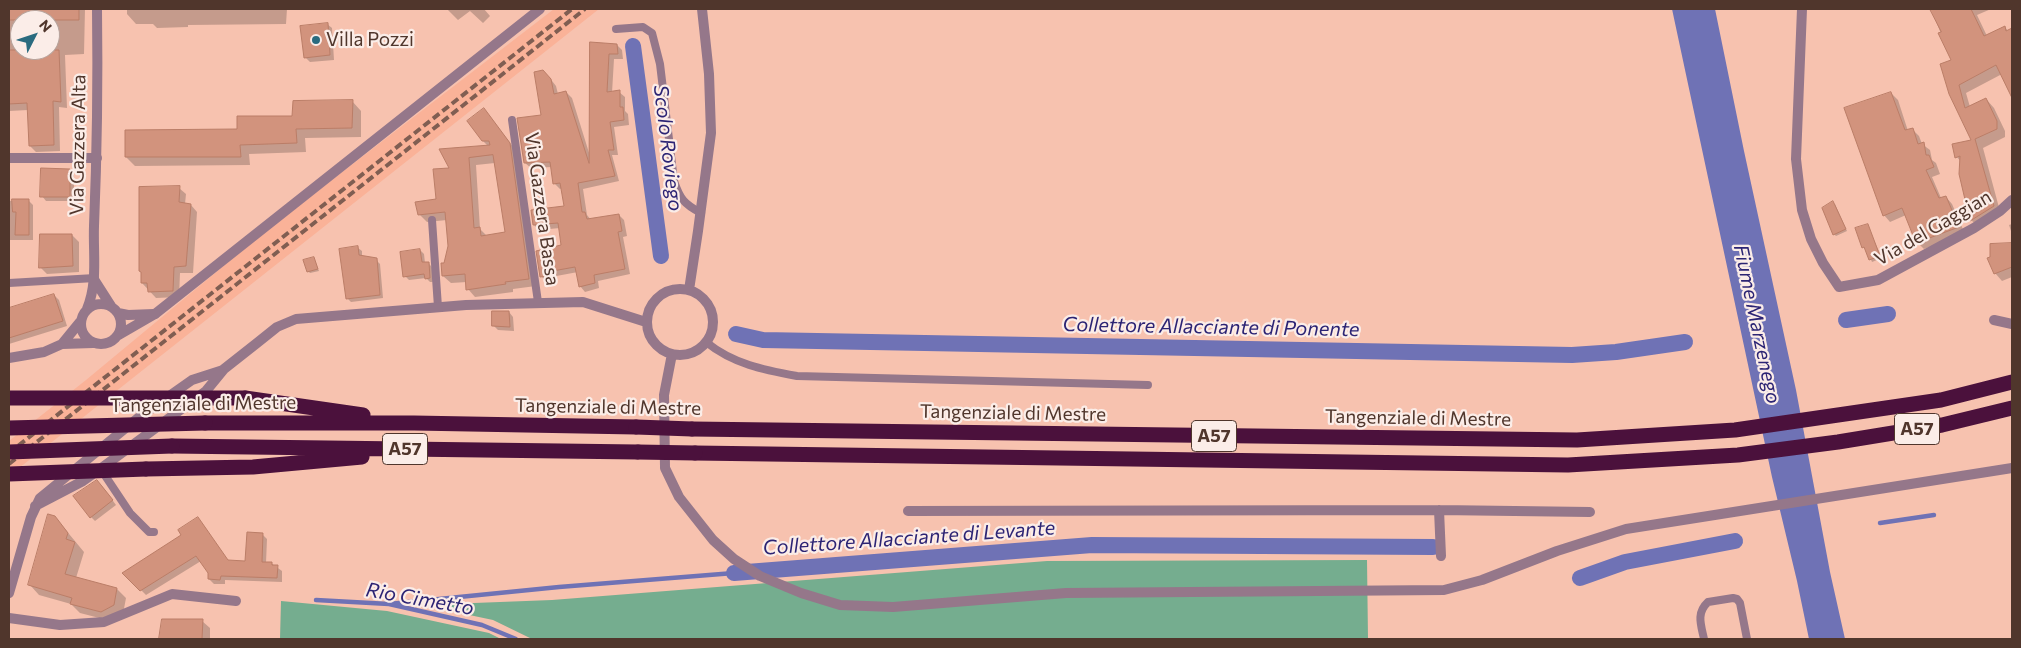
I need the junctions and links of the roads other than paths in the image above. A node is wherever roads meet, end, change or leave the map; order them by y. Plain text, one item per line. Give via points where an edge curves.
1 (97, 9) edge
2 (540, 9) edge
3 (702, 9) edge
4 (1802, 9) edge
5 (616, 30) dead end
6 (512, 120) dead end
7 (9, 158) edge
8 (97, 158) junction
9 (2012, 200) edge
10 (701, 214) junction
11 (432, 220) dead end
12 (95, 279) junction
13 (9, 283) edge
14 (689, 290) junction
15 (538, 302) junction
16 (438, 307) junction
17 (87, 309) junction
18 (114, 310) junction
19 (154, 314) junction
20 (1994, 320) dead end
21 (80, 322) junction
22 (646, 322) junction
23 (2012, 324) edge
24 (117, 336) junction
25 (706, 342) junction
26 (93, 343) junction
27 (62, 344) junction
28 (672, 354) junction
29 (9, 358) edge
30 (224, 369) junction
31 (2012, 382) edge
32 (1148, 385) dead end
33 (9, 398) edge
34 (2012, 408) edge
35 (414, 423) junction
36 (9, 428) edge
37 (458, 449) junction
38 (9, 452) edge
39 (2012, 468) edge
40 (100, 469) junction
41 (9, 474) edge
42 (35, 506) junction
43 (1439, 510) junction
44 (908, 511) dead end
45 (1590, 512) dead end
46 (154, 532) dead end
47 (1441, 556) dead end
48 (9, 593) edge
49 (236, 601) dead end
50 (9, 618) edge
51 (1704, 639) edge
52 (1747, 639) edge

1 - 8 street, Via Gazzera Alta
2 - 19 street
3 - 10 street via 711,133
4 - 9 street, Via del Gaggian via 1796,159 1802,210 1811,239 1839,287 1878,280 1974,228
5 - 10 lane via 642,27 652,33 660,64 674,180 679,197
6 - 15 lane, Via Gazzera Bassa
7 - 8 street
8 - 12 street, Via Gazzera Alta
10 - 14 street
11 - 16 lane
12 - 13 lane
12 - 17 street, Via Gazzera Alta
12 - 18 street
14 - 22 street via 675,289 657,298 649,309
14 - 25 street via 702,298 711,311 712,327
15 - 16 street, Via Gazzera Bassa
15 - 22 street, Via Gazzera Bassa via 583,302
16 - 30 street, Via Gazzera Bassa via 296,319 277,327
17 - 18 street via 102,304
17 - 21 street
18 - 19 street via 128,315
18 - 24 street via 121,325
19 - 24 street
20 - 23 street
21 - 26 street via 81,331
21 - 27 street
22 - 28 street via 653,342
24 - 26 street via 109,343
25 - 28 street via 691,353
25 - 32 lane via 724,355 756,369 797,376
26 - 27 street
27 - 29 street via 37,354
28 - 39 street via 664,395 666,468 679,498 713,540 734,559 760,576 840,605 893,607 1066,593 1444,590 1482,580 1626,529
30 - 40 street, Via Gazzera Bassa via 206,391
30 - 42 street, Via Gazzera Bassa via 192,380 138,418 50,488
31 - 35 highway, Tangenziale di Mestre / A57, bridge via 1941,400 1735,430 1577,440
33 - 35 highway, A57, bridge via 245,398
34 - 37 highway, A57, bridge via 1942,425 1738,455 1568,465
35 - 36 highway, Tangenziale di Mestre / A57, bridge via 205,423
37 - 38 highway, A57, bridge via 172,446
37 - 41 highway, A57, bridge via 253,467
40 - 42 street, Via Gazzera Bassa
40 - 46 lane via 130,513 149,532
42 - 48 street
43 - 44 street
43 - 45 street
43 - 47 street
49 - 50 street via 172,594 104,622 60,625
51 - 52 lane via 1700,617 1705,604 1734,598 1740,603

